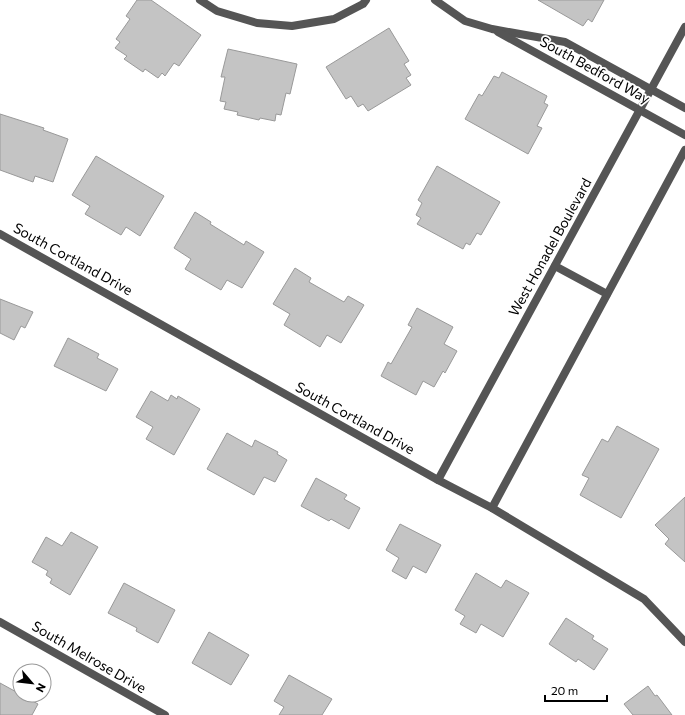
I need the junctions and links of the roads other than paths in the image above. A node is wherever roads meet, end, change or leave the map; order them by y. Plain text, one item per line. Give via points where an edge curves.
1 (200, 0) edge
2 (366, 0) edge
3 (435, 0) edge
4 (685, 27) edge
5 (492, 29) junction
6 (651, 89) junction
7 (685, 108) edge
8 (640, 110) junction
9 (685, 135) edge
10 (685, 150) edge
11 (0, 234) edge
12 (555, 266) junction
13 (607, 294) junction
14 (438, 480) junction
15 (492, 508) junction
16 (0, 622) edge
17 (685, 642) edge
18 (164, 715) edge

1 - 2 street via 217,11 257,23 292,26 334,19
3 - 5 street, South Bedford Way via 465,21
4 - 6 street, West Honadel Boulevard
5 - 6 street, South Bedford Way via 565,42
5 - 8 street, South Bedford Way
6 - 7 street, South Bedford Way
6 - 8 street, West Honadel Boulevard
8 - 9 street, South Bedford Way
8 - 12 street, West Honadel Boulevard
10 - 13 street
11 - 14 street, South Cortland Drive
12 - 13 street
12 - 14 street, West Honadel Boulevard
13 - 15 street
14 - 15 street, South Cortland Drive
15 - 17 street, South Cortland Drive via 644,600
16 - 18 street, South Melrose Drive

